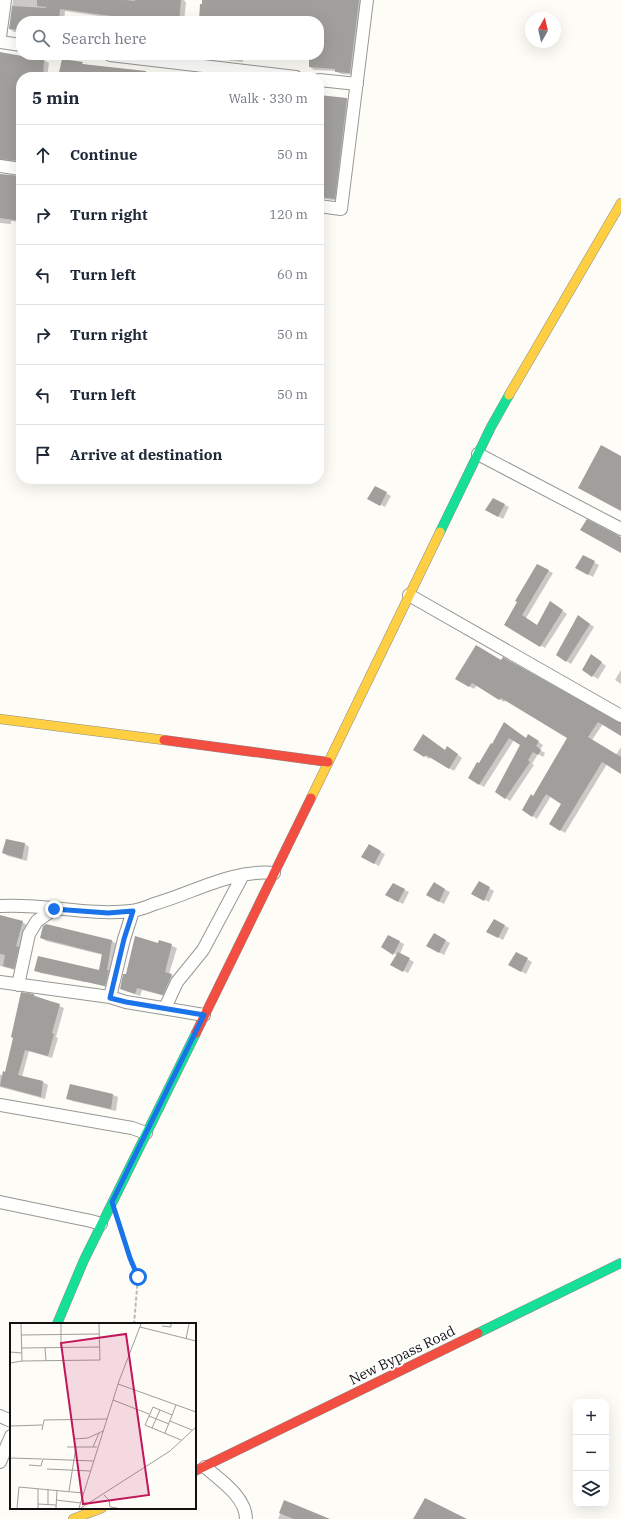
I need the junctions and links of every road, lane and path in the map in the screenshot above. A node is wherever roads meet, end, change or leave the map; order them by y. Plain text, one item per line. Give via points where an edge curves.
1 (5, 0) edge
2 (367, 0) edge
3 (0, 37) edge
4 (0, 42) edge
5 (16, 44) edge
6 (152, 60) edge
7 (254, 72) edge
8 (324, 81) edge
9 (356, 84) junction
10 (0, 166) edge
11 (16, 168) edge
12 (621, 203) edge
13 (324, 207) edge
14 (478, 454) junction
15 (621, 529) edge
16 (409, 595) junction
17 (621, 716) edge
18 (0, 719) edge
19 (328, 762) junction
20 (274, 873) junction
21 (243, 875) junction
22 (0, 906) edge
23 (54, 909) junction
24 (133, 911) junction
25 (1, 985) edge
26 (18, 985) junction
27 (110, 998) junction
28 (165, 1008) junction
29 (204, 1015) junction
30 (0, 1105) edge
31 (146, 1133) junction
32 (0, 1202) edge
33 (112, 1202) junction
34 (101, 1224) junction
35 (621, 1263) edge
36 (57, 1323) edge
37 (134, 1323) edge
38 (0, 1416) edge
39 (10, 1421) edge
40 (10, 1438) edge
41 (0, 1462) edge
42 (200, 1469) edge
43 (99, 1509) edge
44 (73, 1519) edge
45 (246, 1519) edge

1 - 3 street
2 - 9 street
4 - 5 street
6 - 7 street
8 - 9 street
9 - 13 street via 341,209
10 - 11 street
12 - 14 street via 490,427
14 - 15 street
14 - 16 street
16 - 17 street
16 - 19 street
18 - 19 street
19 - 20 street
20 - 21 street
20 - 29 street
21 - 24 street via 213,882 186,894
21 - 28 street via 203,950 176,982
22 - 23 street
23 - 24 street via 108,913
23 - 26 street via 37,920 29,934
24 - 27 street
25 - 26 street
26 - 27 street
27 - 28 street
28 - 29 street
29 - 31 street
30 - 31 street via 132,1128
31 - 33 street
32 - 34 street
33 - 34 street
33 - 37 path via 138,1277
34 - 36 street
35 - 42 street, New Bypass Road
38 - 39 street
40 - 41 street
42 - 45 street via 233,1490 242,1504
43 - 44 street

